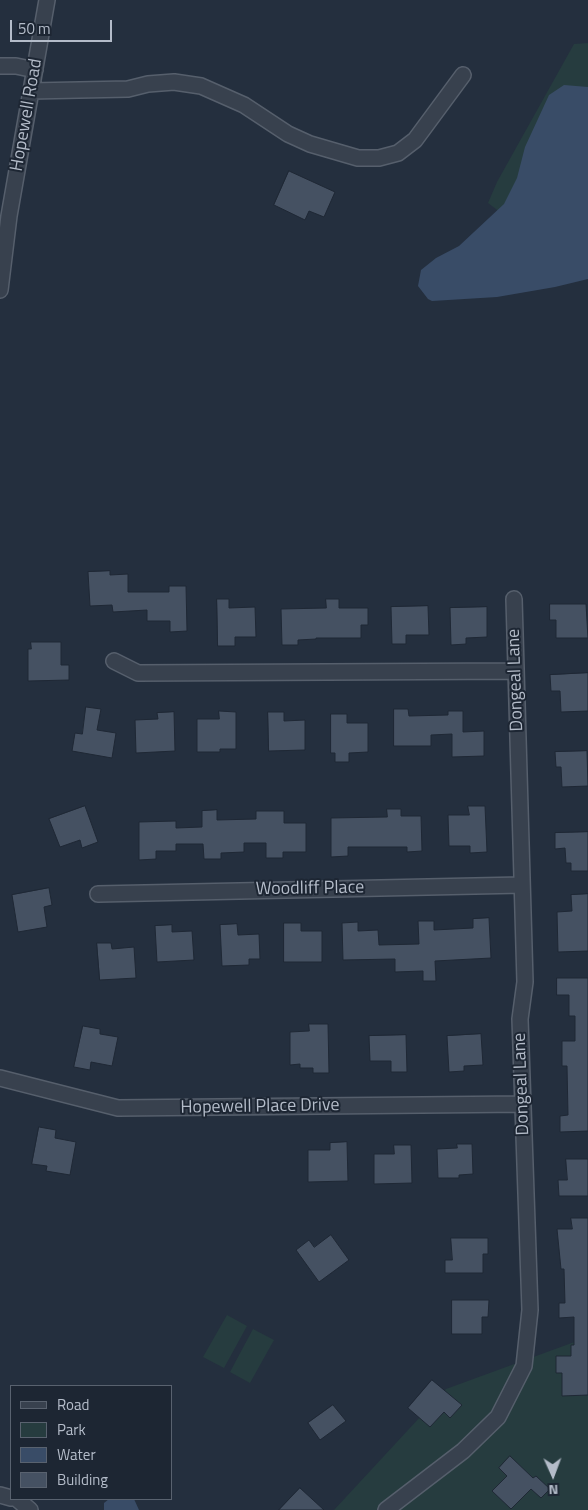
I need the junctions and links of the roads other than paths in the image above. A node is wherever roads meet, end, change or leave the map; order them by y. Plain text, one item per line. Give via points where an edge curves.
1 (47, 0) edge
2 (0, 66) edge
3 (35, 70) junction
4 (464, 75) dead end
5 (32, 91) junction
6 (0, 290) edge
7 (514, 599) dead end
8 (114, 661) dead end
9 (516, 671) junction
10 (522, 885) junction
11 (98, 894) dead end
12 (0, 1078) edge
13 (523, 1104) junction
14 (18, 1500) edge
15 (30, 1510) edge
16 (386, 1510) edge

1 - 3 street, Hopewell Road
2 - 3 street
3 - 5 street, Hopewell Road
4 - 5 street via 415,140 398,153 380,158 358,158 310,144 288,134 244,105 201,86 174,82 128,89
5 - 6 street, Hopewell Road
7 - 9 street, Dongeal Lane
8 - 9 street via 138,674
9 - 10 street, Dongeal Lane
10 - 11 street, Woodliff Place
10 - 13 street, Dongeal Lane via 525,982 520,1019
12 - 13 street, Hopewell Place Drive via 118,1108
13 - 16 street, Dongeal Lane via 530,1310 524,1366 498,1417 463,1450
14 - 15 street

